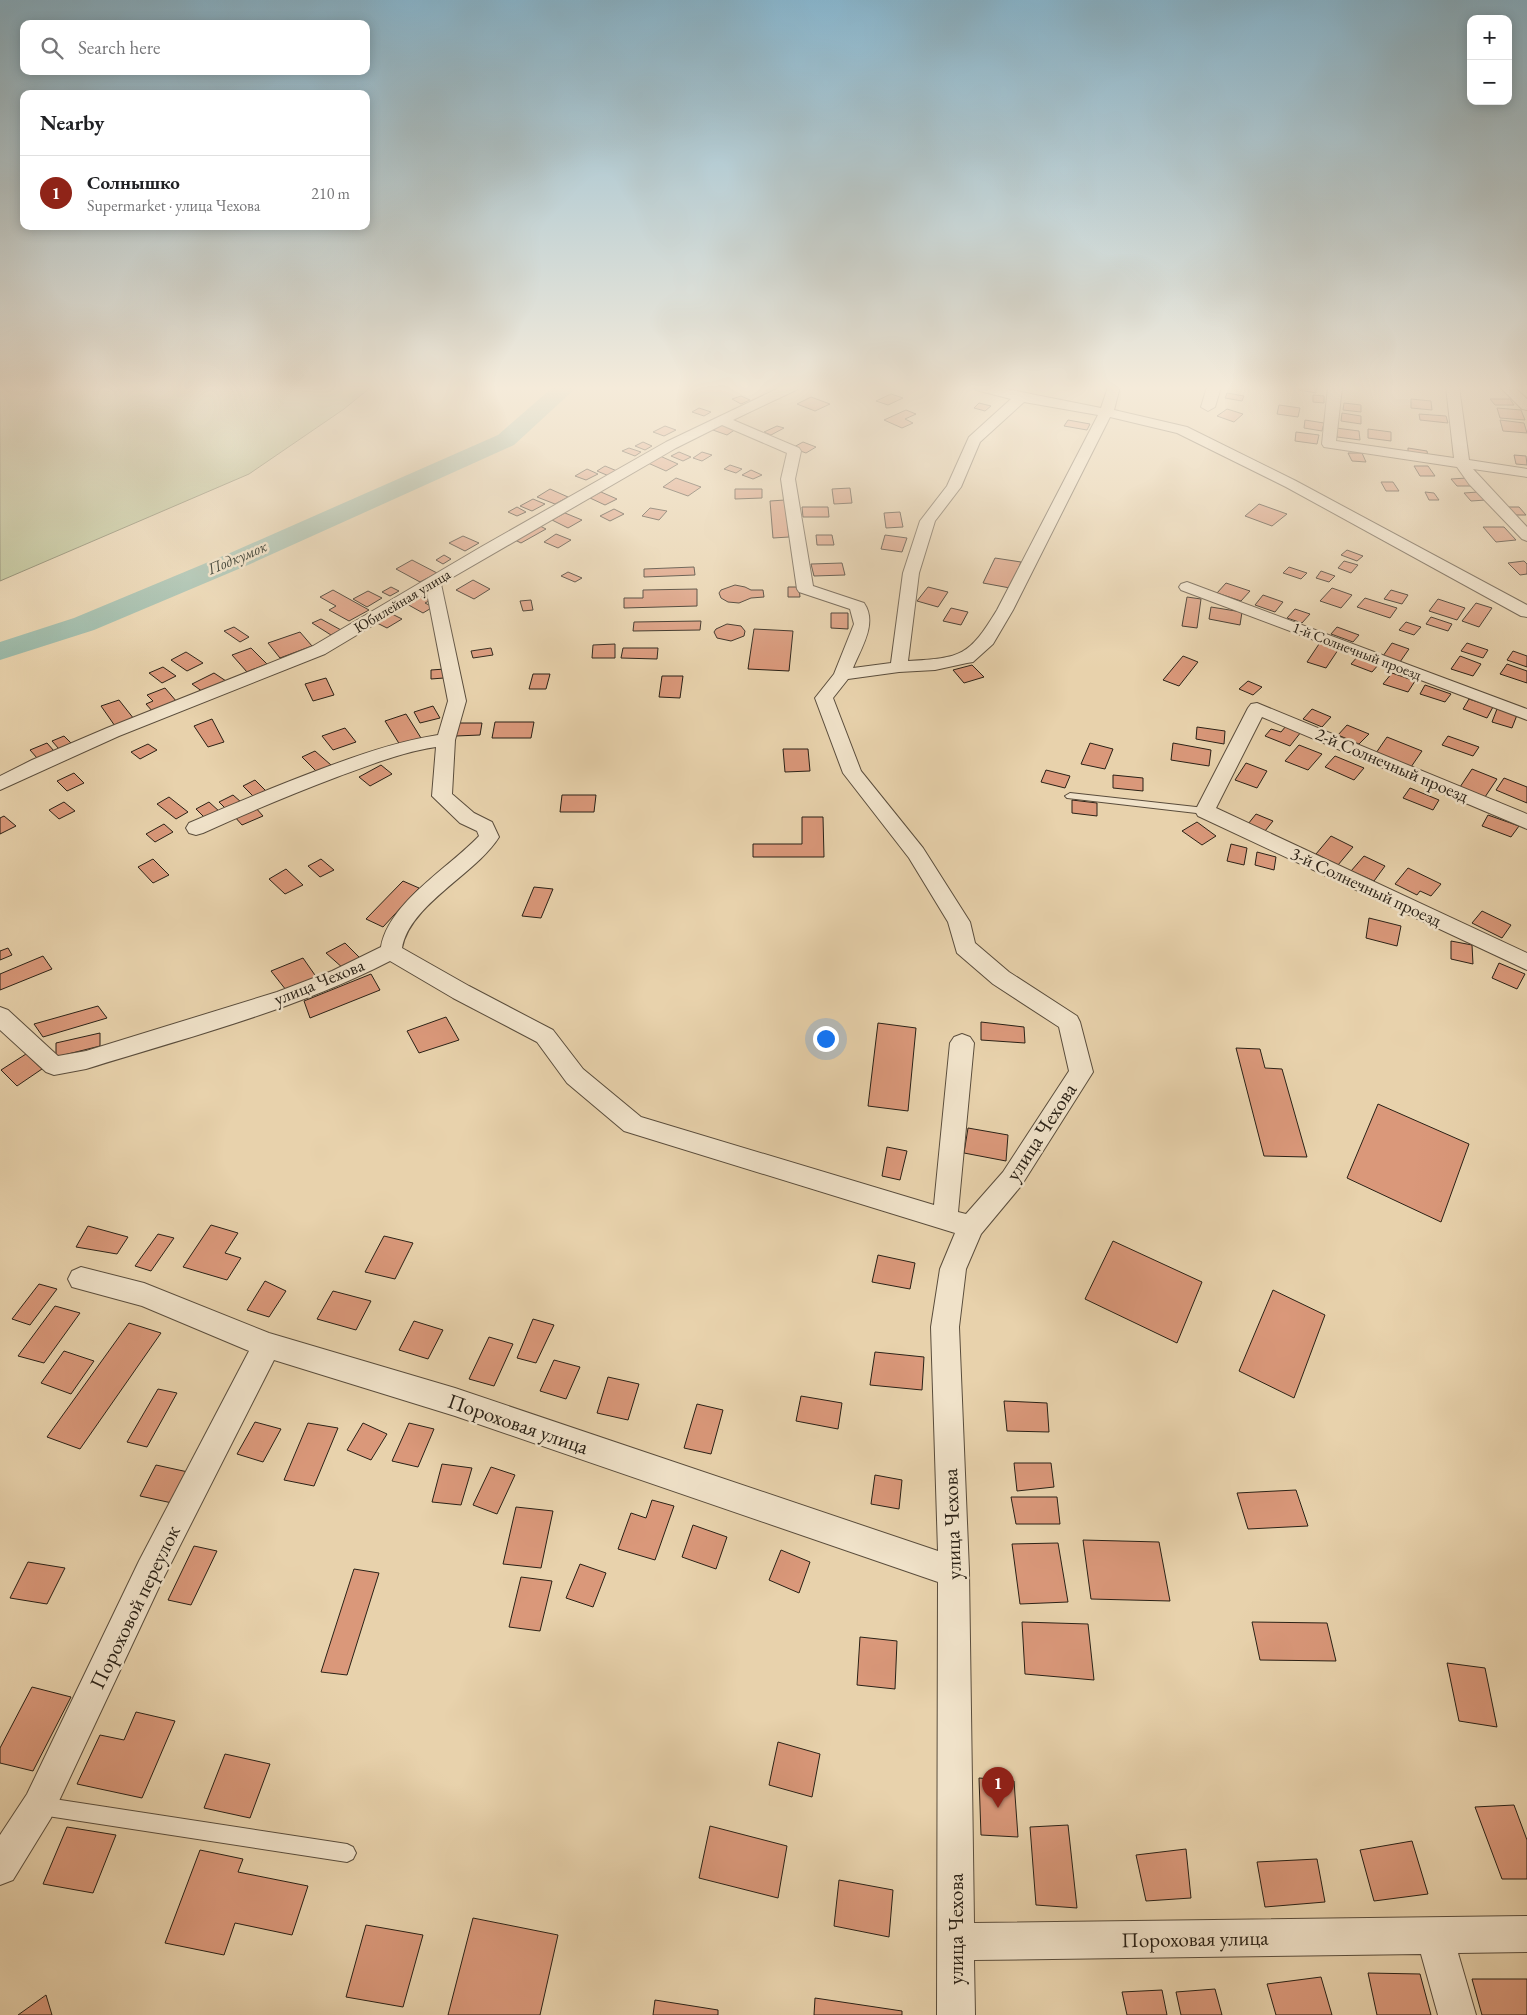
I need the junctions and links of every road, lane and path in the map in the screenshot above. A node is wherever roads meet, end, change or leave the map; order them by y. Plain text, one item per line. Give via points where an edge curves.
1 (607, 481) edge
2 (788, 481) edge
3 (957, 481) edge
4 (1071, 481) edge
5 (1285, 481) edge
6 (1474, 481) edge
7 (1527, 536) edge
8 (433, 583) junction
9 (1187, 587) dead end
10 (1527, 612) edge
11 (899, 668) junction
12 (842, 675) junction
13 (1527, 715) edge
14 (446, 740) junction
15 (0, 784) edge
16 (1070, 796) dead end
17 (1205, 811) junction
18 (1527, 822) edge
19 (196, 828) dead end
20 (391, 951) junction
21 (1527, 962) edge
22 (0, 1016) edge
23 (962, 1044) dead end
24 (958, 1223) junction
25 (81, 1279) dead end
26 (267, 1345) junction
27 (954, 1571) junction
28 (39, 1806) junction
29 (347, 1853) dead end
30 (0, 1867) edge
31 (1527, 1934) edge
32 (1434, 1935) junction
33 (956, 1942) junction
34 (956, 2015) edge
35 (1457, 2015) edge

1 - 8 street, Юбилейная улица
2 - 12 street via 805,589 858,606 862,624
3 - 11 street via 928,521 911,572
4 - 11 street via 987,640 967,658
5 - 10 street
6 - 7 street
8 - 14 street via 457,701
8 - 15 street, Юбилейная улица via 319,650 113,732
9 - 13 street, 1-й Солнечный проезд
11 - 12 street
12 - 24 street, улица Чехова via 824,698 852,773 916,853 959,922 965,947 1001,978 1069,1022 1080,1072 1012,1179
14 - 19 street via 418,744 361,760 262,798
14 - 20 street via 442,796 467,818 485,827 488,837 478,851 421,900 395,933
16 - 17 lane
17 - 18 street, 2-й Солнечный проезд via 1257,708
17 - 21 street, 3-й Солнечный проезд
20 - 22 street, улица Чехова via 340,978 285,998 86,1060 54,1066
20 - 24 street via 460,992 545,1036 575,1076 633,1124
23 - 24 street, улица Чехова
24 - 27 street, улица Чехова via 945,1327
25 - 26 street, Пороховая улица via 144,1295
26 - 27 street, Пороховая улица via 455,1402
26 - 28 street, Пороховой переулок via 150,1572
27 - 33 street, улица Чехова
28 - 29 lane
28 - 30 street, Пороховой переулок
31 - 32 street, Пороховая улица
32 - 33 street, Пороховая улица
32 - 35 street
33 - 34 street, улица Чехова

